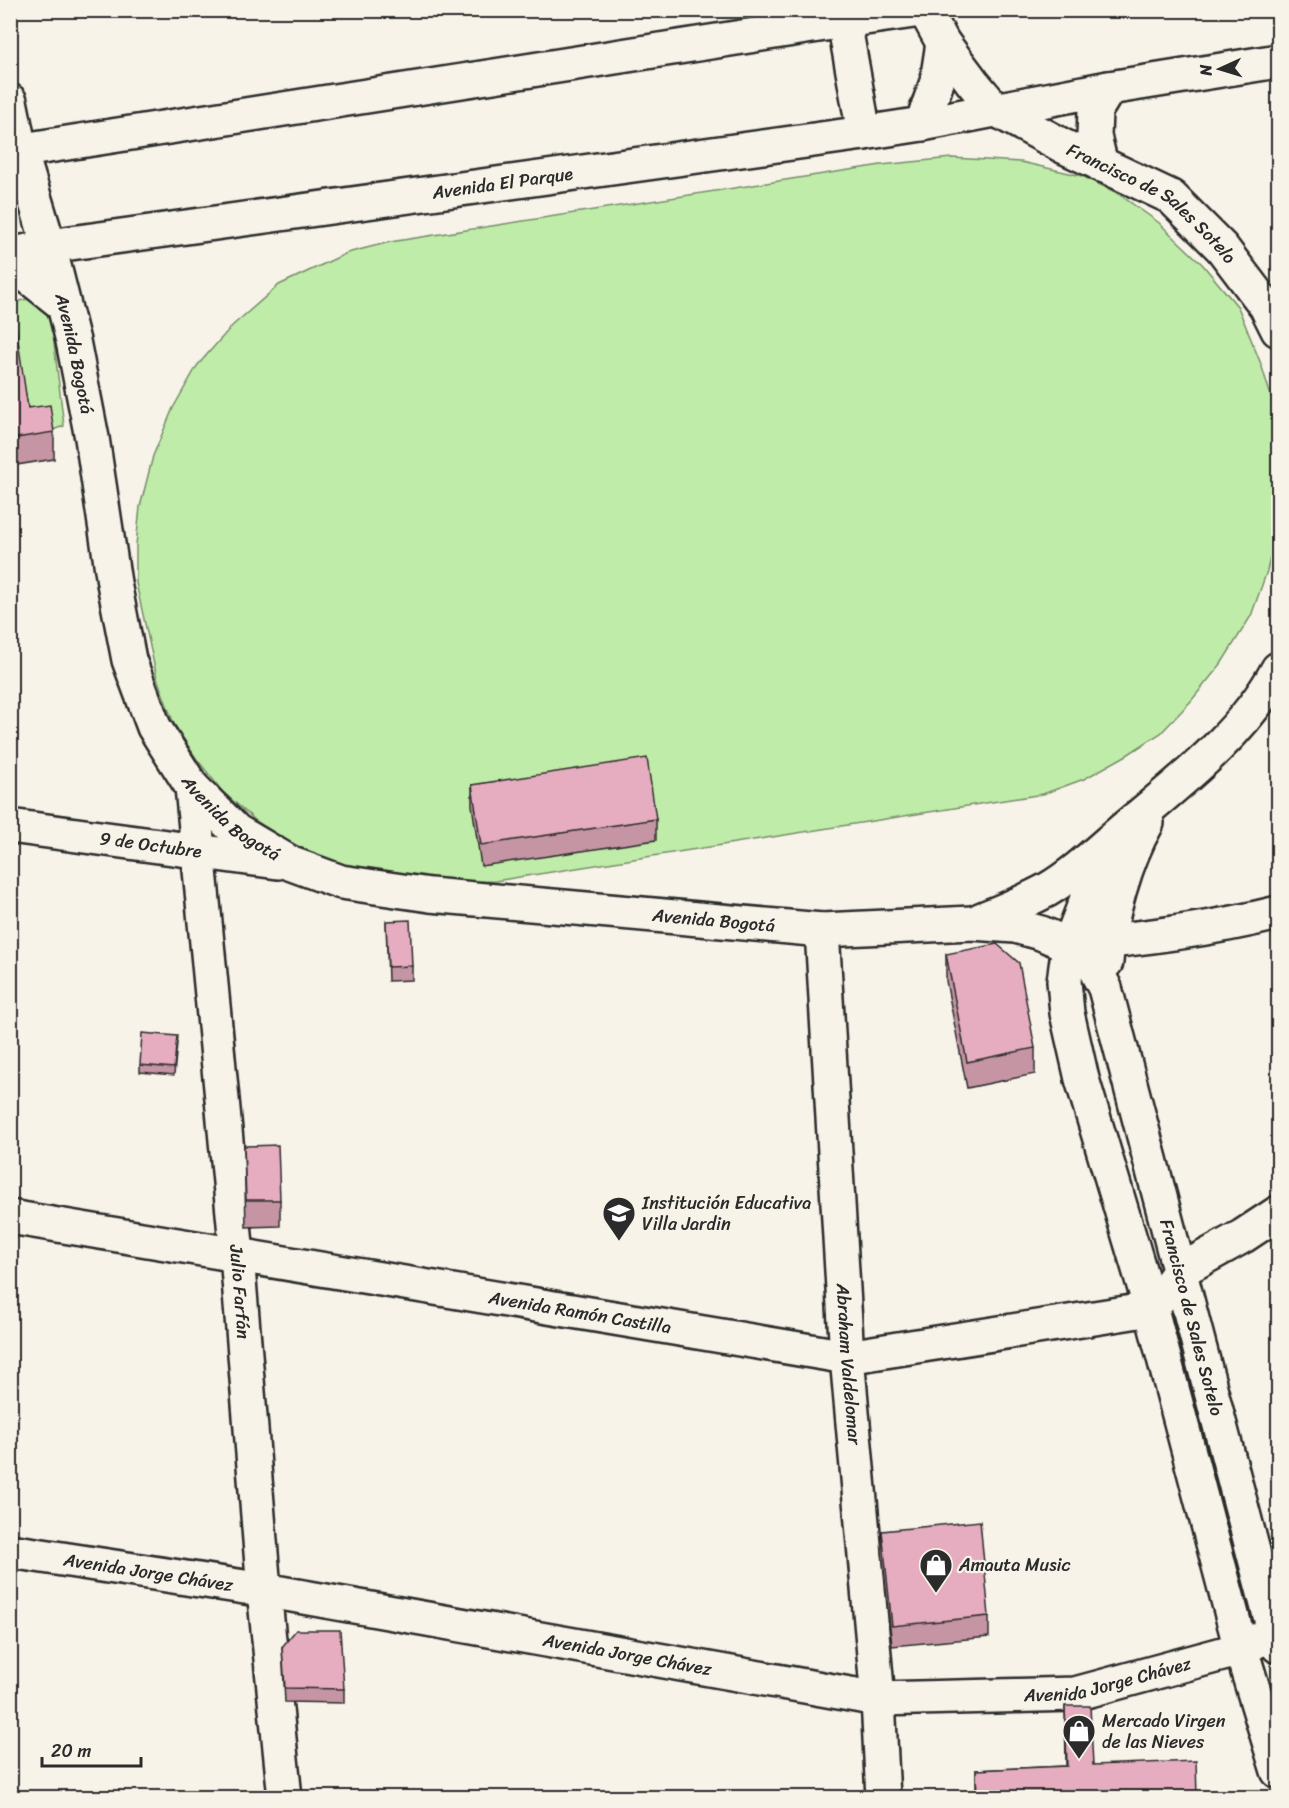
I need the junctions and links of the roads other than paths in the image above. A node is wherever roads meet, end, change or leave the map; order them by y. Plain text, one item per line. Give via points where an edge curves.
1 (923, 10) edge
2 (843, 16) edge
3 (943, 43) junction
4 (1278, 61) edge
5 (1109, 88) junction
6 (10, 101) edge
7 (995, 109) junction
8 (922, 124) junction
9 (864, 133) junction
10 (15, 151) edge
11 (1101, 165) junction
12 (49, 246) junction
13 (10, 255) edge
14 (10, 262) edge
15 (63, 304) junction
16 (1278, 330) edge
17 (1278, 669) edge
18 (192, 787) junction
19 (1164, 795) junction
20 (10, 826) edge
21 (1122, 831) junction
22 (198, 851) junction
23 (292, 864) junction
24 (1278, 913) edge
25 (972, 923) junction
26 (822, 930) junction
27 (1107, 941) junction
28 (1068, 945) junction
29 (1105, 988) junction
30 (1278, 1213) edge
31 (10, 1217) edge
32 (237, 1255) junction
33 (1180, 1271) junction
34 (1151, 1309) junction
35 (847, 1357) junction
36 (10, 1551) edge
37 (264, 1590) junction
38 (1277, 1636) edge
39 (1241, 1649) junction
40 (878, 1699) junction
41 (1278, 1771) edge
42 (285, 1797) edge
43 (883, 1797) edge

1 - 2 street
1 - 3 street
2 - 9 street
2 - 10 street
3 - 7 street
3 - 8 street via 937,82
4 - 5 street, Avenida El Parque
5 - 7 street, Avenida El Parque
5 - 11 street via 1095,111 1094,136
6 - 10 street, Avenida Bogotá
7 - 8 street, Avenida El Parque
7 - 11 street, Francisco de Sales Sotelo
8 - 9 street, Avenida El Parque
9 - 12 street, Avenida El Parque
10 - 12 street, Avenida Bogotá
11 - 16 street, Francisco de Sales Sotelo via 1171,197 1222,248 1266,306
12 - 13 street, Avenida El Parque
12 - 15 street, Avenida Bogotá
14 - 15 street
15 - 18 street, Avenida Bogotá via 92,438 129,660 154,727
17 - 19 street, Francisco de Sales Sotelo via 1253,709
18 - 22 street, Julio Farfán
18 - 23 street, Avenida Bogotá via 236,831
19 - 21 street, Francisco de Sales Sotelo
19 - 27 street, Francisco de Sales Sotelo via 1132,857
20 - 22 street, 9 de Octubre
21 - 25 street, Francisco de Sales Sotelo via 1048,889
21 - 28 street via 1095,878
22 - 23 street, 9 de Octubre
22 - 32 street, Julio Farfán
23 - 26 street, Avenida Bogotá via 341,882 430,895
24 - 27 street via 1238,923
25 - 26 street, Avenida Bogotá
25 - 28 street, Francisco de Sales Sotelo via 1015,926
26 - 35 street, Abraham Valdelomar
27 - 28 street
27 - 29 street, Francisco de Sales Sotelo
28 - 29 street, Francisco de Sales Sotelo via 1094,967
28 - 34 street via 1064,981 1067,1013 1082,1079
29 - 33 street, Francisco de Sales Sotelo
30 - 33 street
31 - 32 street, Avenida Ramón Castilla
32 - 35 street, Avenida Ramón Castilla
32 - 37 street, Julio Farfán
33 - 34 street
33 - 38 street, Francisco de Sales Sotelo
34 - 35 street, Avenida Ramón Castilla
34 - 39 street
35 - 40 street, Abraham Valdelomar
36 - 37 street, Avenida Jorge Chávez
37 - 40 street, Avenida Jorge Chávez
37 - 42 street, Julio Farfán
38 - 39 street, Avenida Jorge Chávez
39 - 40 street, Avenida Jorge Chávez via 1075,1694
39 - 41 street
40 - 43 street, Abraham Valdelomar

